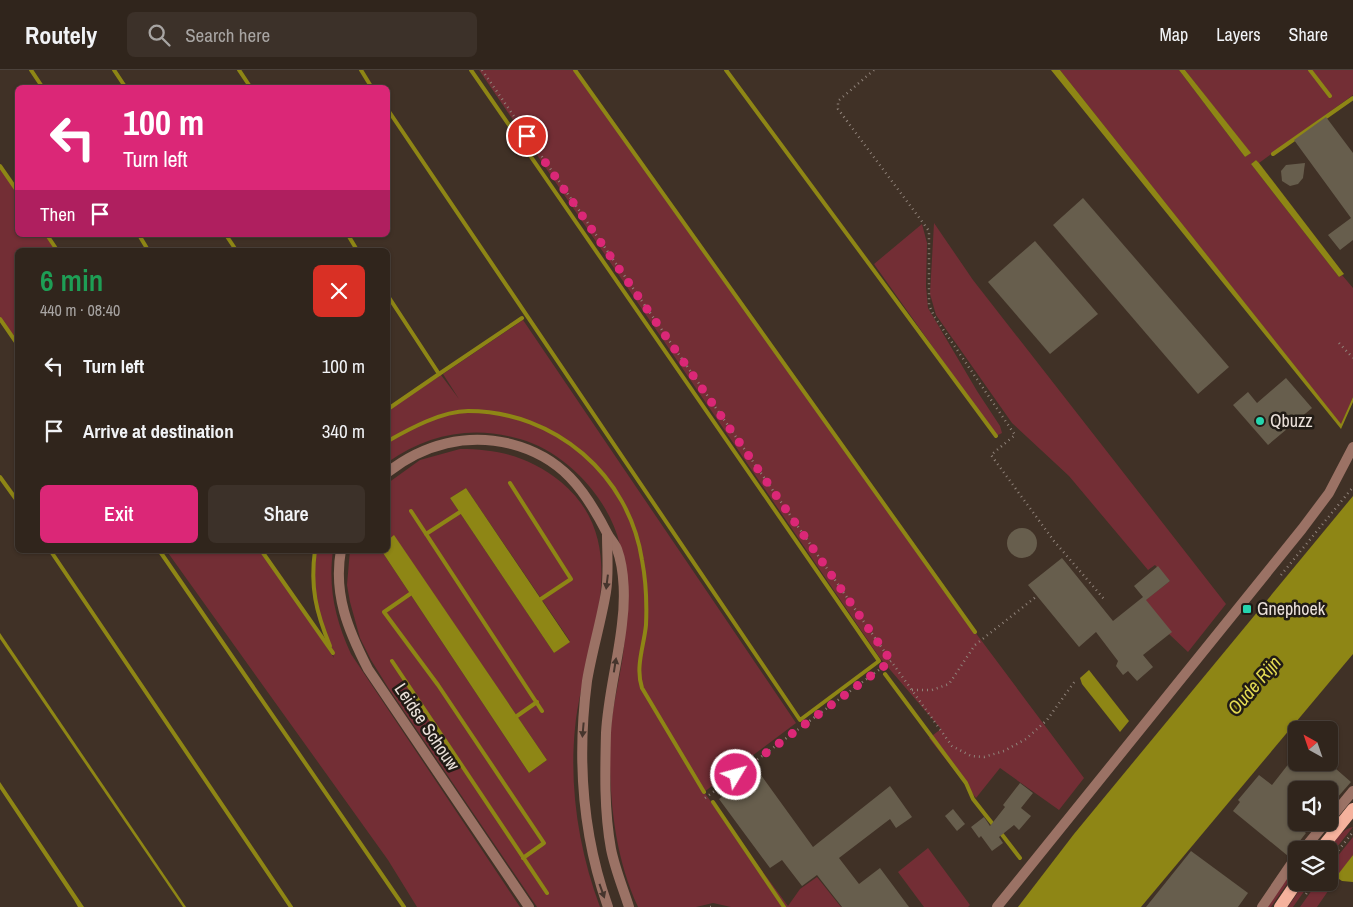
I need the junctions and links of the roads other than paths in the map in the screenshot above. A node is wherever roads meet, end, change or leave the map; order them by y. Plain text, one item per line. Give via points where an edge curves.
1 (1353, 447) edge
2 (390, 470) edge
3 (608, 534) junction
4 (340, 553) edge
5 (1353, 791) edge
6 (1338, 809) edge
7 (1353, 809) edge
8 (1319, 831) edge
9 (1310, 841) edge
10 (1327, 841) edge
11 (1288, 871) edge
12 (1291, 891) edge
13 (529, 907) edge
14 (608, 907) edge
15 (629, 907) edge
16 (997, 907) edge
17 (1262, 907) edge
18 (1280, 907) edge

1 - 16 street via 1330,493
2 - 3 street via 404,459 445,443 478,439 514,445 546,459 575,481 592,503
3 -> 14 street via 608,571 587,682 582,745 589,841
15 -> 3 street via 611,851 606,793 606,731 623,608 620,562
4 - 13 street, Leidse Schouw via 339,590 344,615 368,669
5 - 6 street
7 - 10 main road
8 - 9 street
11 - 17 street
12 - 18 main road

